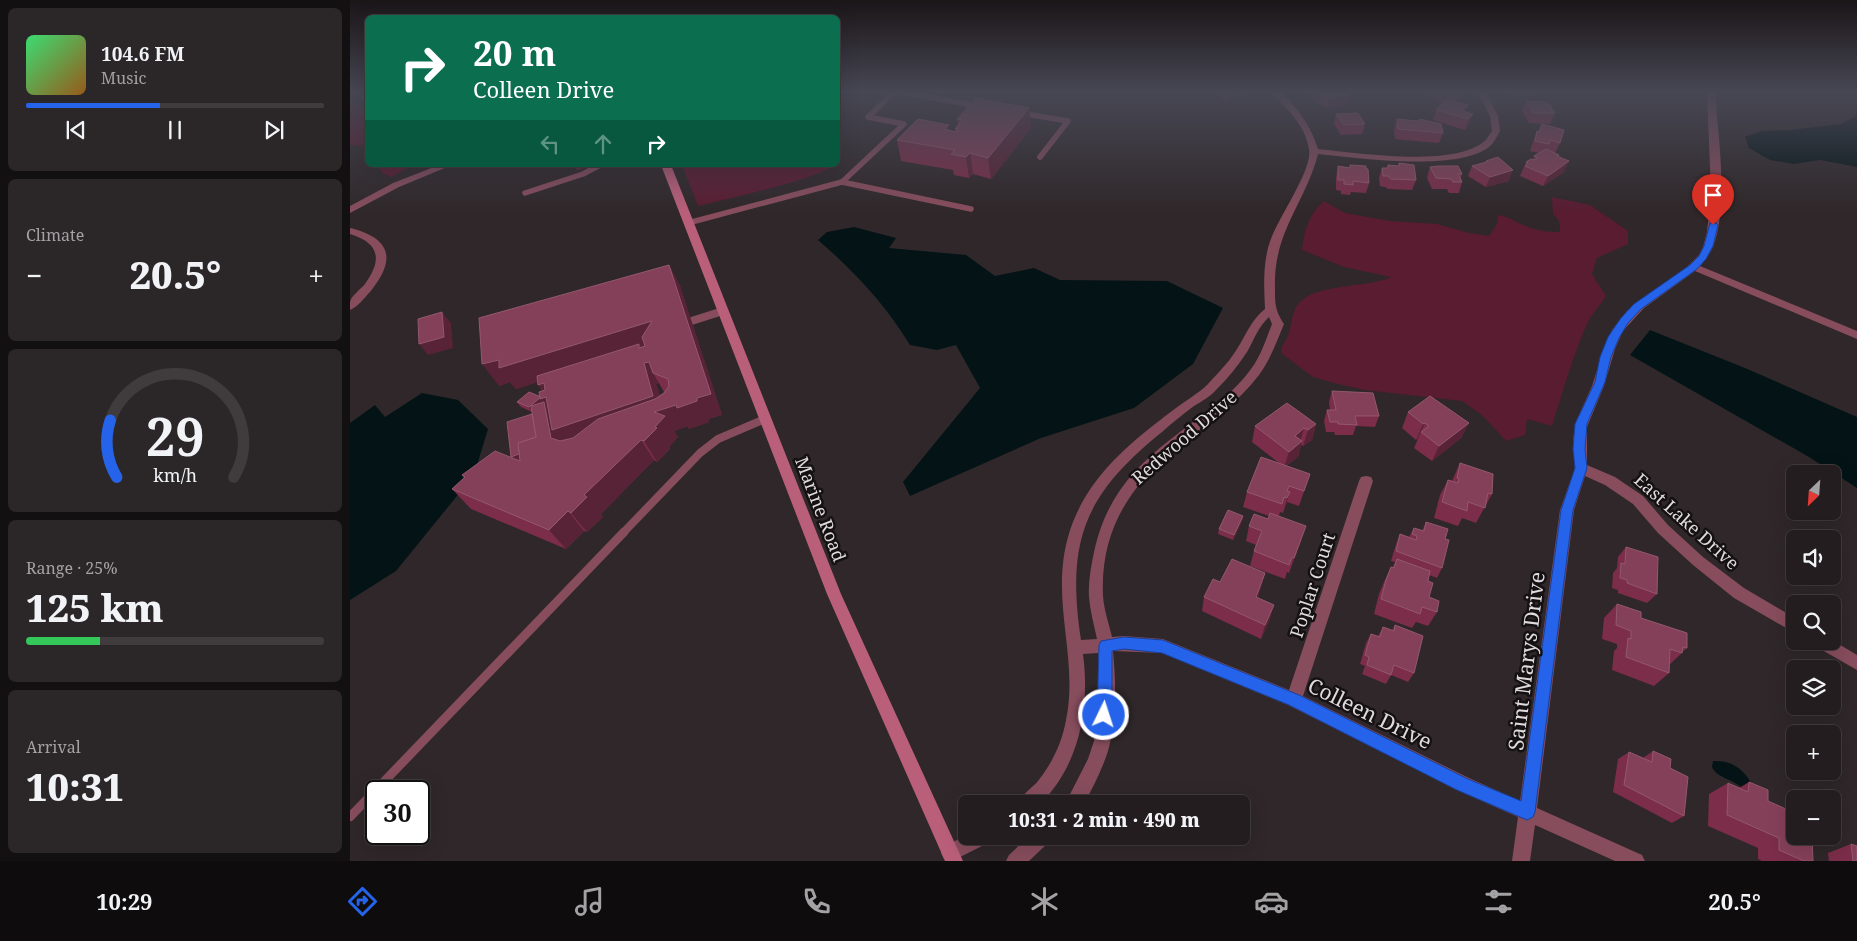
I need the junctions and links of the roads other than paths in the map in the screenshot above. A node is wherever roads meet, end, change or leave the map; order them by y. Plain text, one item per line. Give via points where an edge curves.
1 (895, 132) edge
2 (1059, 132) edge
3 (1308, 132) edge
4 (1496, 132) edge
5 (1713, 132) edge
6 (1314, 151) junction
7 (1040, 157) dead end
8 (442, 167) edge
9 (596, 167) edge
10 (667, 167) edge
11 (842, 182) junction
12 (525, 194) dead end
13 (971, 209) dead end
14 (350, 210) edge
15 (688, 223) junction
16 (350, 230) edge
17 (1694, 267) junction
18 (350, 306) edge
19 (1270, 310) junction
20 (723, 311) junction
21 (677, 326) edge
22 (1857, 334) edge
23 (765, 419) junction
24 (1581, 468) junction
25 (1366, 481) dead end
26 (1786, 621) edge
27 (1106, 645) junction
28 (1074, 648) junction
29 (1835, 650) edge
30 (1857, 663) edge
31 (1294, 700) junction
32 (1035, 795) edge
33 (1079, 795) edge
34 (1527, 812) junction
35 (350, 817) edge
36 (970, 845) edge
37 (1034, 845) edge
38 (952, 857) edge
39 (1015, 861) edge
40 (1521, 861) edge
41 (1636, 861) edge

1 - 11 lane
2 - 7 lane
3 - 6 street
4 - 6 street via 1489,143 1475,152 1430,159
5 - 17 street via 1713,225 1709,246
6 - 19 street, Redwood Drive via 1310,170 1278,233 1269,278
8 - 14 street via 396,185
9 - 12 lane
10 - 15 main road, Marine Road
11 - 13 lane
11 - 15 lane
15 - 20 main road, Marine Road
16 - 18 street via 372,239 381,250 382,258 376,277
17 - 22 street
17 - 24 street via 1638,307 1614,337 1600,382 1581,424
19 - 27 street, Redwood Drive via 1278,324 1268,350 1254,372 1233,395 1130,482 1109,520 1100,557 1096,595
19 - 28 street, Redwood Drive via 1257,320 1236,360 1210,390 1131,450 1095,492 1080,518 1072,546 1068,595
20 - 21 lane
20 - 23 main road, Marine Road
23 - 35 lane via 718,439 700,453
23 - 38 main road, Marine Road via 846,622
24 - 26 street, East Lake Drive via 1610,481 1638,500 1663,529 1698,561 1739,593
24 - 34 street, Saint Marys Drive via 1567,510
25 - 31 street, Poplar Court
27 - 28 street, Colleen Drive
27 - 31 street, Colleen Drive via 1163,646
27 - 33 street, Redwood Drive via 1106,698 1101,748
28 - 32 street, Redwood Drive via 1078,690 1067,748 1053,776
29 - 30 street
31 - 34 street, Colleen Drive
34 - 40 street, Saint Marys Drive
34 - 41 street, Colleen Drive
36 - 38 street
37 - 39 street

